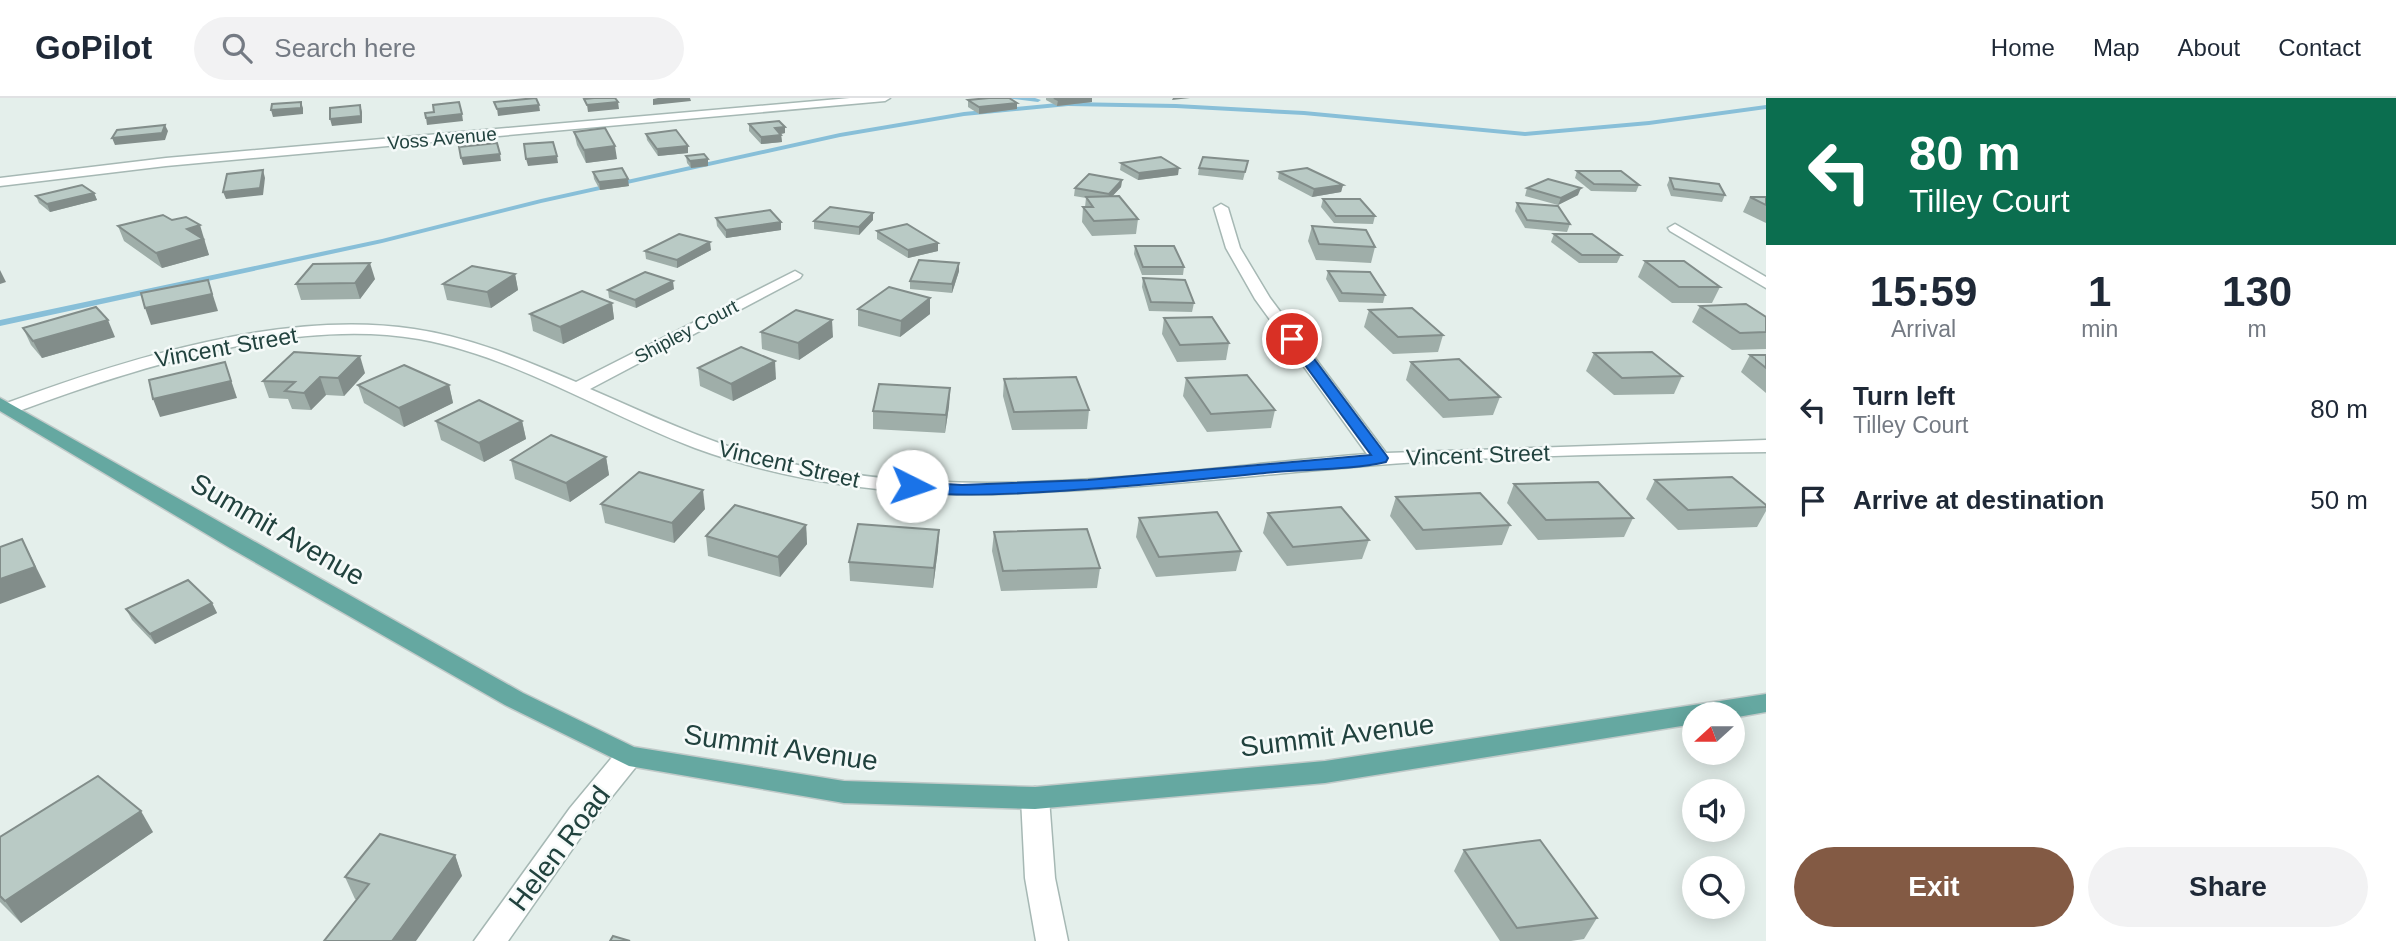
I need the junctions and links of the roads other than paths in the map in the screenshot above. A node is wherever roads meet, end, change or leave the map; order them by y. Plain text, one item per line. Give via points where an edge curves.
1 (885, 98) edge
2 (0, 181) edge
3 (1220, 208) dead end
4 (1675, 228) dead end
5 (795, 275) dead end
6 (1766, 284) edge
7 (578, 388) junction
8 (5, 406) edge
9 (1766, 446) edge
10 (1381, 458) junction
11 (1766, 703) edge
12 (629, 756) junction
13 (1035, 799) junction
14 (490, 941) edge
15 (1052, 941) edge

1 - 2 street, Voss Avenue
3 - 10 street via 1233,248 1263,299
4 - 6 street
5 - 7 street, Shipley Court
7 - 8 street, Vincent Street via 494,355 428,336 334,330 268,335 150,359
7 - 10 street, Vincent Street via 701,444 863,483 962,490 1088,485
8 - 12 main road, Summit Avenue via 514,699
9 - 10 street, Vincent Street
11 - 13 main road, Summit Avenue via 1325,772
12 - 13 main road, Summit Avenue via 844,792
12 - 14 street, Helen Road
13 - 15 street via 1040,878

